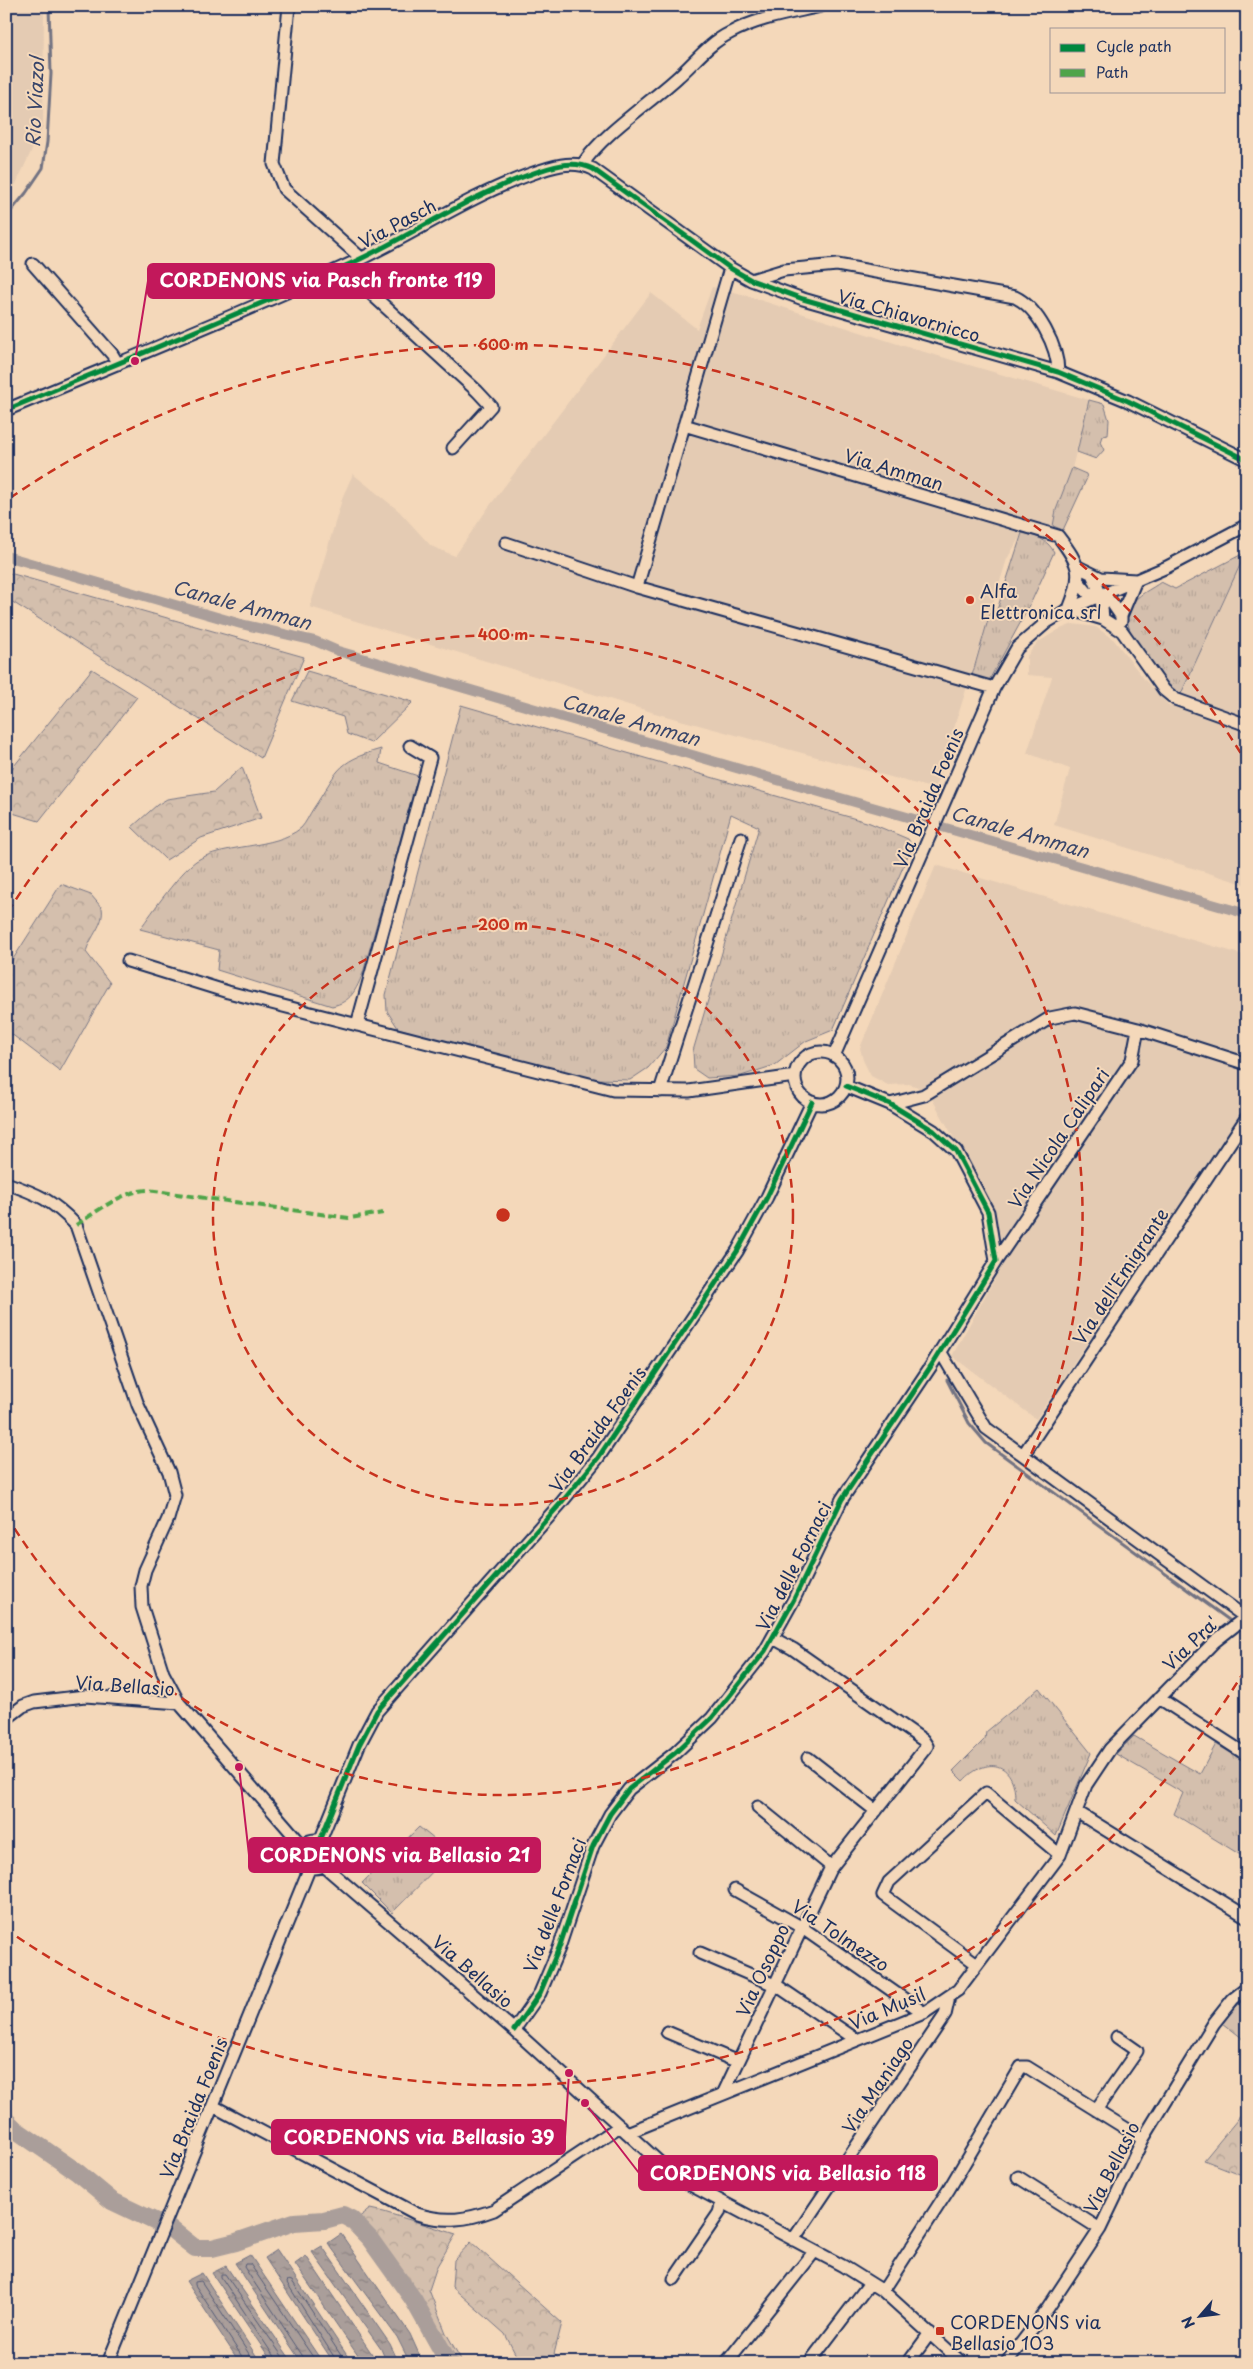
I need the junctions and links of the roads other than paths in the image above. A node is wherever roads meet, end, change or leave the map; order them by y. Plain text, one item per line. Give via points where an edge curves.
1 (289, 6) edge
2 (821, 6) edge
3 (583, 164) junction
4 (361, 258) junction
5 (33, 264) dead end
6 (343, 268) junction
7 (730, 268) junction
8 (751, 280) junction
9 (118, 364) junction
10 (1058, 372) junction
11 (6, 410) edge
12 (684, 425) junction
13 (453, 448) dead end
14 (1247, 460) edge
15 (1247, 525) edge
16 (506, 543) dead end
17 (1078, 567) junction
18 (1092, 574) junction
19 (1136, 580) junction
20 (1078, 581) junction
21 (638, 587) junction
22 (1101, 596) junction
23 (1069, 609) junction
24 (1121, 616) junction
25 (1103, 619) junction
26 (1122, 631) junction
27 (994, 688) junction
28 (1247, 725) edge
29 (410, 746) dead end
30 (740, 838) dead end
31 (128, 961) dead end
32 (357, 1025) junction
33 (1138, 1029) junction
34 (834, 1056) junction
35 (1247, 1064) edge
36 (795, 1076) junction
37 (846, 1086) junction
38 (660, 1091) junction
39 (812, 1102) junction
40 (890, 1104) junction
41 (1247, 1116) edge
42 (6, 1183) edge
43 (996, 1261) junction
44 (940, 1351) junction
45 (1023, 1455) junction
46 (1246, 1616) edge
47 (773, 1638) junction
48 (1159, 1698) junction
49 (179, 1703) junction
50 (6, 1720) edge
51 (1247, 1755) edge
52 (808, 1758) dead end
53 (758, 1807) dead end
54 (876, 1811) junction
55 (1077, 1812) junction
56 (320, 1841) junction
57 (303, 1846) junction
58 (1060, 1855) junction
59 (323, 1865) junction
60 (310, 1867) junction
61 (832, 1867) junction
62 (735, 1890) dead end
63 (1247, 1918) edge
64 (802, 1927) junction
65 (700, 1953) dead end
66 (977, 1964) junction
67 (774, 1985) junction
68 (1247, 1988) edge
69 (950, 1997) junction
70 (924, 2013) junction
71 (514, 2030) junction
72 (667, 2032) dead end
73 (1117, 2037) dead end
74 (857, 2040) junction
75 (738, 2062) junction
76 (724, 2092) junction
77 (213, 2106) junction
78 (1096, 2110) junction
79 (623, 2129) junction
80 (1143, 2139) junction
81 (1018, 2177) dead end
82 (722, 2202) junction
83 (1100, 2229) junction
84 (793, 2240) junction
85 (814, 2252) junction
86 (674, 2279) dead end
87 (870, 2283) junction
88 (883, 2291) junction
89 (930, 2333) junction
90 (108, 2363) edge
91 (726, 2363) edge
92 (809, 2363) edge
93 (908, 2363) edge
94 (962, 2363) edge
95 (1006, 2363) edge

1 - 4 street, Via Pasch via 274,164 284,189
2 - 3 street via 755,22 729,33 605,140
3 - 4 street, Via Pasch via 552,167 490,190
3 - 7 street, Via Chiavornicco
4 - 6 street, Via Pasch
5 - 9 street
6 - 9 street, Via Pasch
6 - 13 street via 491,406
7 - 8 street, Via Chiavornicco
7 - 12 street
8 - 10 street, Via Chiavornicco via 803,299
8 - 10 street, Via Chiavornicco via 784,270 837,265 1015,297 1027,305 1044,330 1055,354
9 - 11 street, Via Pasch
10 - 14 street, Via Chiavornicco via 1128,401
12 - 17 street, Via Amman via 1058,536
12 - 21 street
15 - 19 street via 1217,543
16 - 21 street
17 - 18 street
17 - 20 street
18 - 19 street via 1111,580
18 - 22 street
19 - 22 street
19 - 24 street
20 - 22 street via 1087,592
20 - 23 street
21 - 27 street
22 - 23 street, Via Braida Foenis
22 - 24 street via 1112,603
22 - 25 street
23 - 25 street
23 - 27 street, Via Braida Foenis via 1026,638
24 - 26 street
25 - 26 street
26 - 28 street via 1164,690 1175,699
27 - 34 street, Via Braida Foenis
29 - 32 street via 430,758
30 - 38 street
31 - 32 street via 228,992
32 - 38 street via 613,1090
33 - 35 street
33 - 40 street via 1075,1013 1050,1018 924,1095
33 - 43 street, Via Nicola Calipari via 1132,1060
34 - 36 street via 820,1052 807,1056 799,1064
34 - 37 street via 845,1069
36 - 38 street via 689,1091
36 - 39 street via 799,1093
37 - 39 street via 842,1094 829,1103
37 - 40 street
39 - 56 street, Via Braida Foenis via 738,1250 598,1458 377,1711 359,1745
40 - 43 street via 934,1131 956,1151 988,1212
41 - 45 street, Via dell'Emigrante
42 - 49 street via 37,1194 57,1206 76,1225 138,1405 169,1472 175,1495 140,1586 151,1640
43 - 44 street, Via delle Fornaci
44 - 45 street via 986,1428
44 - 47 street, Via delle Fornaci via 842,1499
45 - 46 street
46 - 48 street, Via Pra' via 1214,1642
47 - 54 street, Via Osoppo via 923,1740 927,1746
47 - 71 street, Via delle Fornaci via 712,1718 675,1753 629,1789 610,1814 593,1846 559,1948 540,1993
48 - 51 street
48 - 55 street, Via Musil via 1099,1763 1086,1785
49 - 50 street, Via Bellasio via 85,1696 34,1702
49 - 57 street, Via Bellasio
52 - 54 street
53 - 61 street
54 - 61 street, Via Osoppo
55 - 58 street, Via Musil
55 - 63 street
56 - 57 street via 310,1841
56 - 59 street via 329,1852
57 - 60 street via 301,1854
58 - 66 street, Via Musil
58 - 66 street via 986,1793 889,1882 883,1895
59 - 60 street
59 - 71 street, Via Bellasio
60 - 77 street, Via Braida Foenis
61 - 64 street, Via Osoppo
62 - 64 street, Via Tolmezzo
64 - 67 street, Via Osoppo
64 - 70 street, Via Tolmezzo
65 - 67 street
66 - 69 street, Via Musil
67 - 74 street
67 - 75 street, Via Osoppo
68 - 80 street, Via Bellasio via 1233,1999 1214,2023
69 - 70 street, Via Musil
69 - 84 street, Via Maniago via 945,2015
70 - 74 street, Via Musil
71 - 79 street, Via Bellasio
72 - 75 street
73 - 78 street via 1137,2051
74 - 76 street, Via Musil
75 - 76 street, Via Osoppo
76 - 79 street, Via Musil
77 - 79 street via 417,2214 437,2220 472,2218 494,2210
77 - 90 street, Via Braida Foenis
78 - 80 street
78 - 88 street via 1027,2067 1021,2067 949,2190
79 - 82 street, Via Bellasio via 669,2171
80 - 83 street, Via Bellasio
81 - 83 street
82 - 84 street, Via Bellasio
82 - 86 street via 719,2213
83 - 95 street, Via Bellasio via 1048,2308
84 - 85 street, Via Bellasio
85 - 87 street, Via Bellasio
85 - 91 street
87 - 88 street, Via Bellasio
87 - 92 street
88 - 89 street, Via Bellasio
89 - 93 street
89 - 94 street, Via Bellasio

